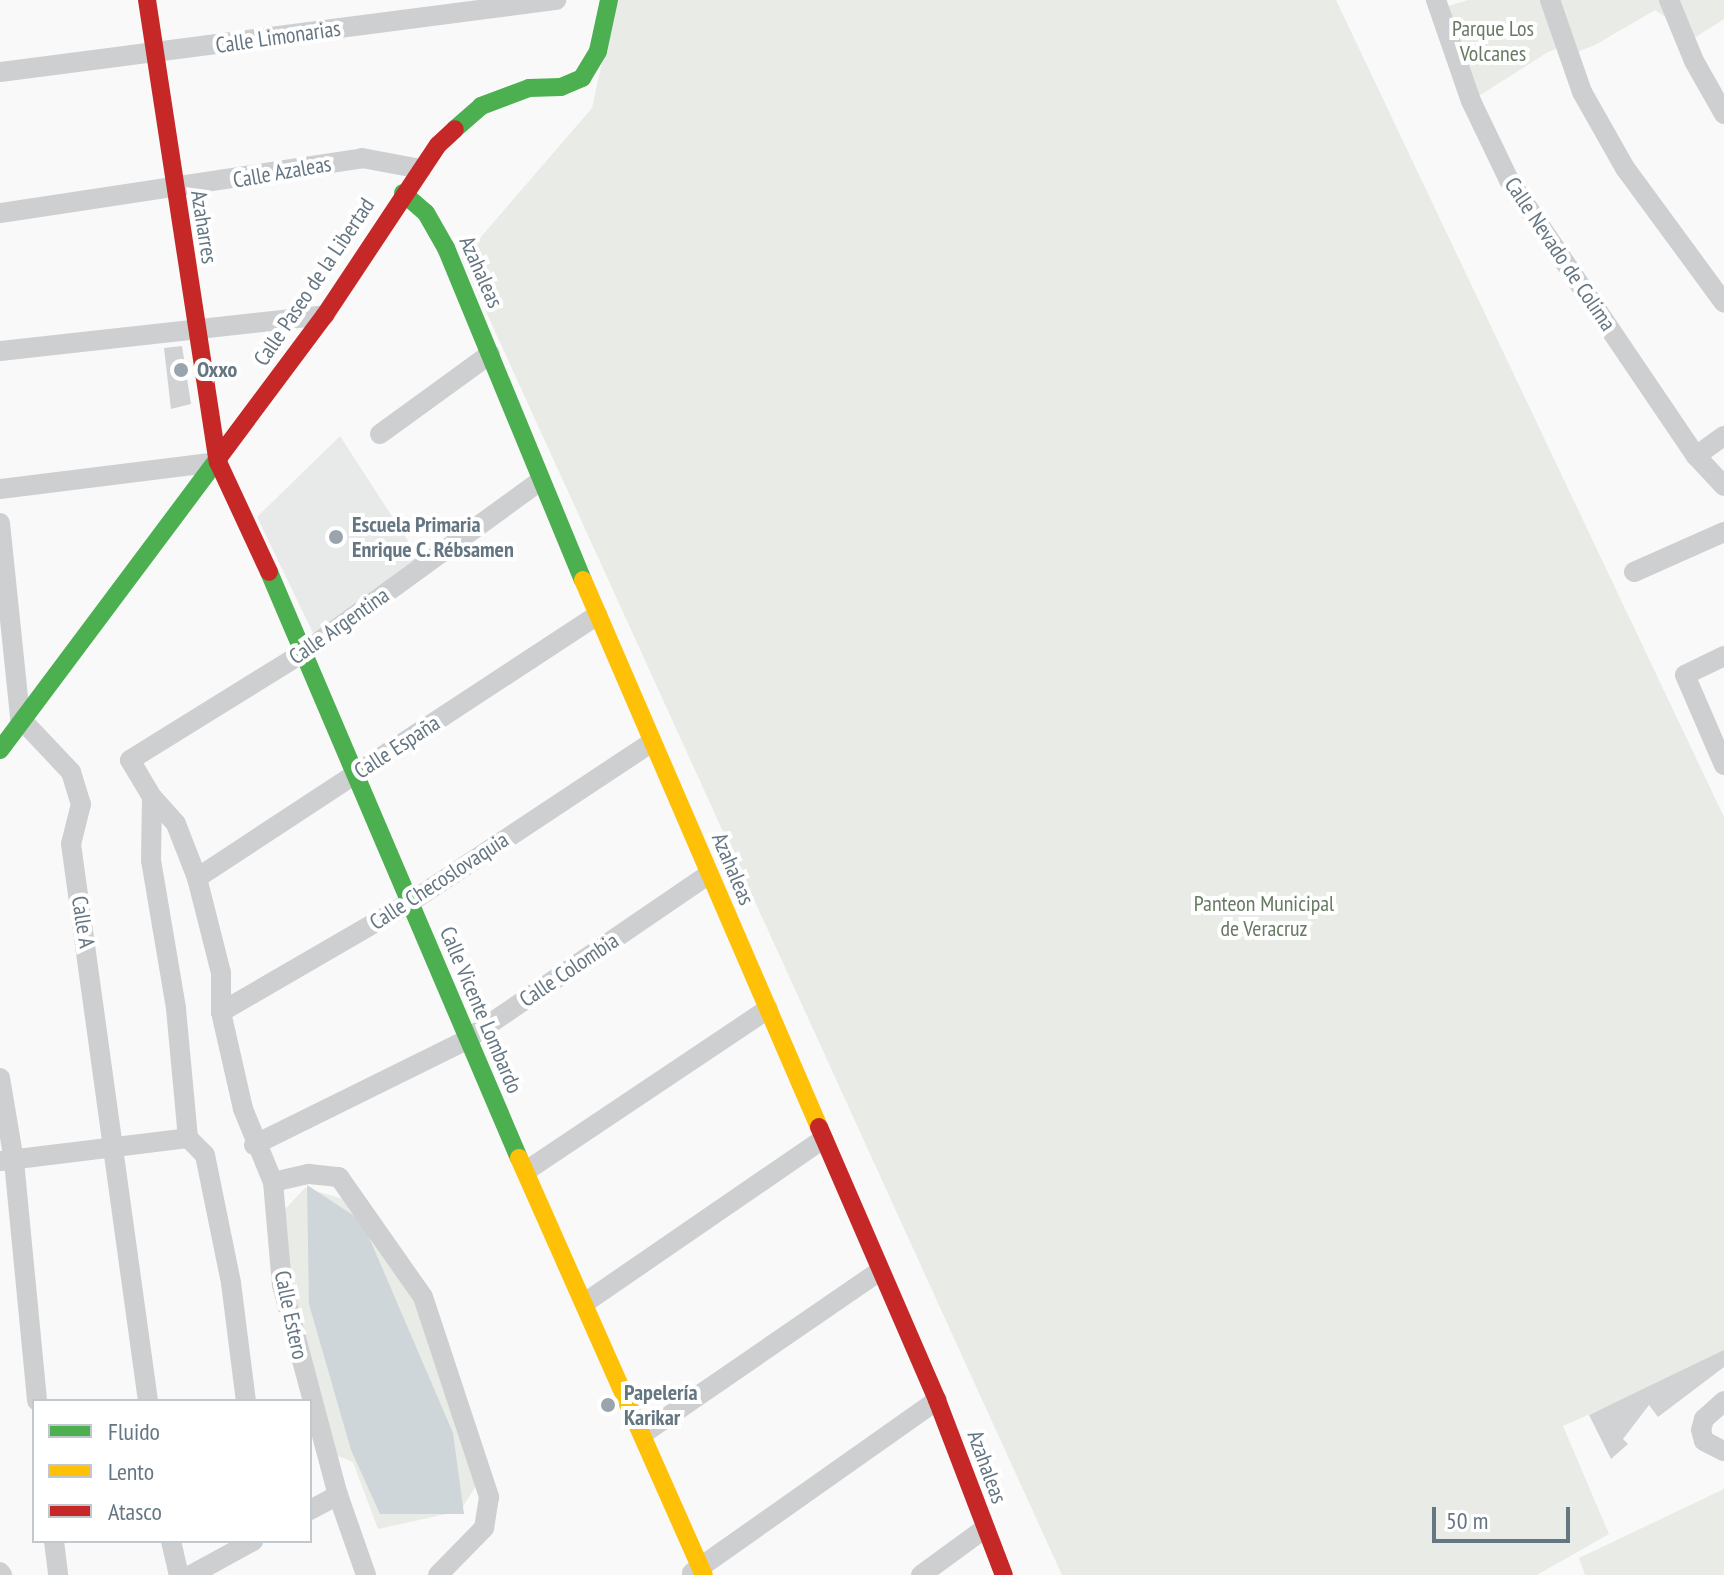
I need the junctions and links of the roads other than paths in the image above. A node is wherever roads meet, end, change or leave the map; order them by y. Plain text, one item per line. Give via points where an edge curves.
1 (147, 0) edge
2 (556, 0) edge
3 (609, 0) edge
4 (1436, 0) edge
5 (1550, 0) edge
6 (1669, 0) edge
7 (154, 53) junction
8 (0, 72) edge
9 (1724, 114) edge
10 (421, 169) junction
11 (174, 191) junction
12 (403, 193) junction
13 (0, 213) edge
14 (1724, 303) edge
15 (325, 315) junction
16 (197, 332) junction
17 (0, 351) edge
18 (490, 354) junction
19 (380, 434) dead end
20 (1724, 436) edge
21 (1696, 456) junction
22 (218, 462) junction
23 (540, 481) junction
24 (1724, 486) edge
25 (0, 489) edge
26 (0, 523) edge
27 (1724, 532) edge
28 (1634, 572) dead end
29 (597, 615) junction
30 (6, 631) edge
31 (306, 651) junction
32 (1724, 656) edge
33 (20, 718) junction
34 (652, 742) junction
35 (0, 750) edge
36 (130, 760) joint
37 (1724, 765) edge
38 (356, 775) junction
39 (152, 797) junction
40 (709, 874) junction
41 (197, 878) junction
42 (409, 903) junction
43 (768, 1009) junction
44 (221, 1012) junction
45 (466, 1040) junction
46 (0, 1078) edge
47 (188, 1138) junction
48 (823, 1139) junction
49 (254, 1145) junction
50 (111, 1149) junction
51 (7, 1161) edge
52 (526, 1171) junction
53 (273, 1182) junction
54 (880, 1271) junction
55 (586, 1302) junction
56 (37, 1399) edge
57 (148, 1399) edge
58 (246, 1399) edge
59 (937, 1400) junction
60 (1724, 1401) edge
61 (644, 1433) junction
62 (1724, 1451) edge
63 (338, 1495) junction
64 (312, 1509) edge
65 (984, 1529) junction
66 (54, 1543) edge
67 (171, 1543) edge
68 (249, 1543) edge
69 (698, 1572) edge
70 (58, 1575) edge
71 (179, 1575) edge
72 (191, 1575) edge
73 (366, 1575) edge
74 (438, 1575) edge
75 (921, 1575) edge
76 (1004, 1575) edge

1 - 7 street, Azaharres
2 - 7 street, Calle Limonarias
3 - 10 street, Calle Paseo de la Libertad via 598,51 582,78 561,87 529,88 481,106
4 - 21 street, Calle Nevado de Colima via 1471,101 1509,180
5 - 14 street via 1582,92 1625,168
6 - 9 street
7 - 8 street, Calle Limonarias
7 - 11 street, Azaharres
10 - 11 street, Calle Azaleas via 362,158
10 - 12 street, Calle Paseo de la Libertad
11 - 13 street, Calle Azaleas
11 - 16 street, Azaharres
12 - 15 street, Calle Paseo de la Libertad
12 - 18 street, Azahaleas via 426,213 446,248
15 - 16 street
15 - 22 street, Calle Paseo de la Libertad
16 - 17 street
16 - 22 street, Azaharres
18 - 19 street
18 - 23 street, Azahaleas
20 - 21 street
21 - 24 street, Calle Nevado de Colima
22 - 25 street
22 - 31 street, Calle Vicente Lombardo
22 - 33 street, Calle Paseo de la Libertad
23 - 29 street, Azahaleas
23 - 31 street, Calle Argentina
26 - 30 street
27 - 28 street
29 - 34 street, Azahaleas
29 - 38 street, Calle España
30 - 33 street
31 - 36 street, Calle Argentina
31 - 38 street, Calle Vicente Lombardo
32 - 37 street via 1685,675
33 - 35 street, Calle Paseo de la Libertad
33 - 50 street, Calle A via 71,772 81,804 71,844
34 - 40 street, Azahaleas
34 - 42 street, Calle Checoslovaquia
36 - 39 street, Calle Estero
38 - 41 street, Calle España
38 - 42 street, Calle Vicente Lombardo
39 - 41 street, Calle Estero via 176,824
39 - 47 street via 151,860 176,1008
40 - 43 street, Azahaleas
40 - 45 street, Calle Colombia
41 - 44 street, Calle Estero via 221,973
42 - 44 street, Calle Checoslovaquia
42 - 45 street, Calle Vicente Lombardo
43 - 48 street, Azahaleas
43 - 52 street
44 - 49 street, Calle Estero
45 - 49 street, Calle Colombia
45 - 52 street, Calle Vicente Lombardo
46 - 51 street
47 - 50 street
47 - 58 street via 205,1155 231,1283
48 - 54 street, Azahaleas
48 - 55 street
49 - 53 street, Calle Estero
50 - 51 street
50 - 57 street, Calle A
51 - 56 street
52 - 55 street, Calle Vicente Lombardo
53 - 63 street, Calle Estero via 282,1285
53 - 74 street via 309,1174 339,1177 423,1297 489,1497 484,1528
54 - 59 street, Azahaleas
54 - 61 street
55 - 61 street, Calle Vicente Lombardo
59 - 65 street, Azahaleas
59 - 69 street
60 - 62 street via 1704,1419 1701,1430 1704,1441
61 - 69 street, Calle Vicente Lombardo
63 - 64 street
63 - 73 street, Calle Estero
65 - 75 street
65 - 76 street, Azahaleas
66 - 70 street
67 - 71 street
68 - 72 street

